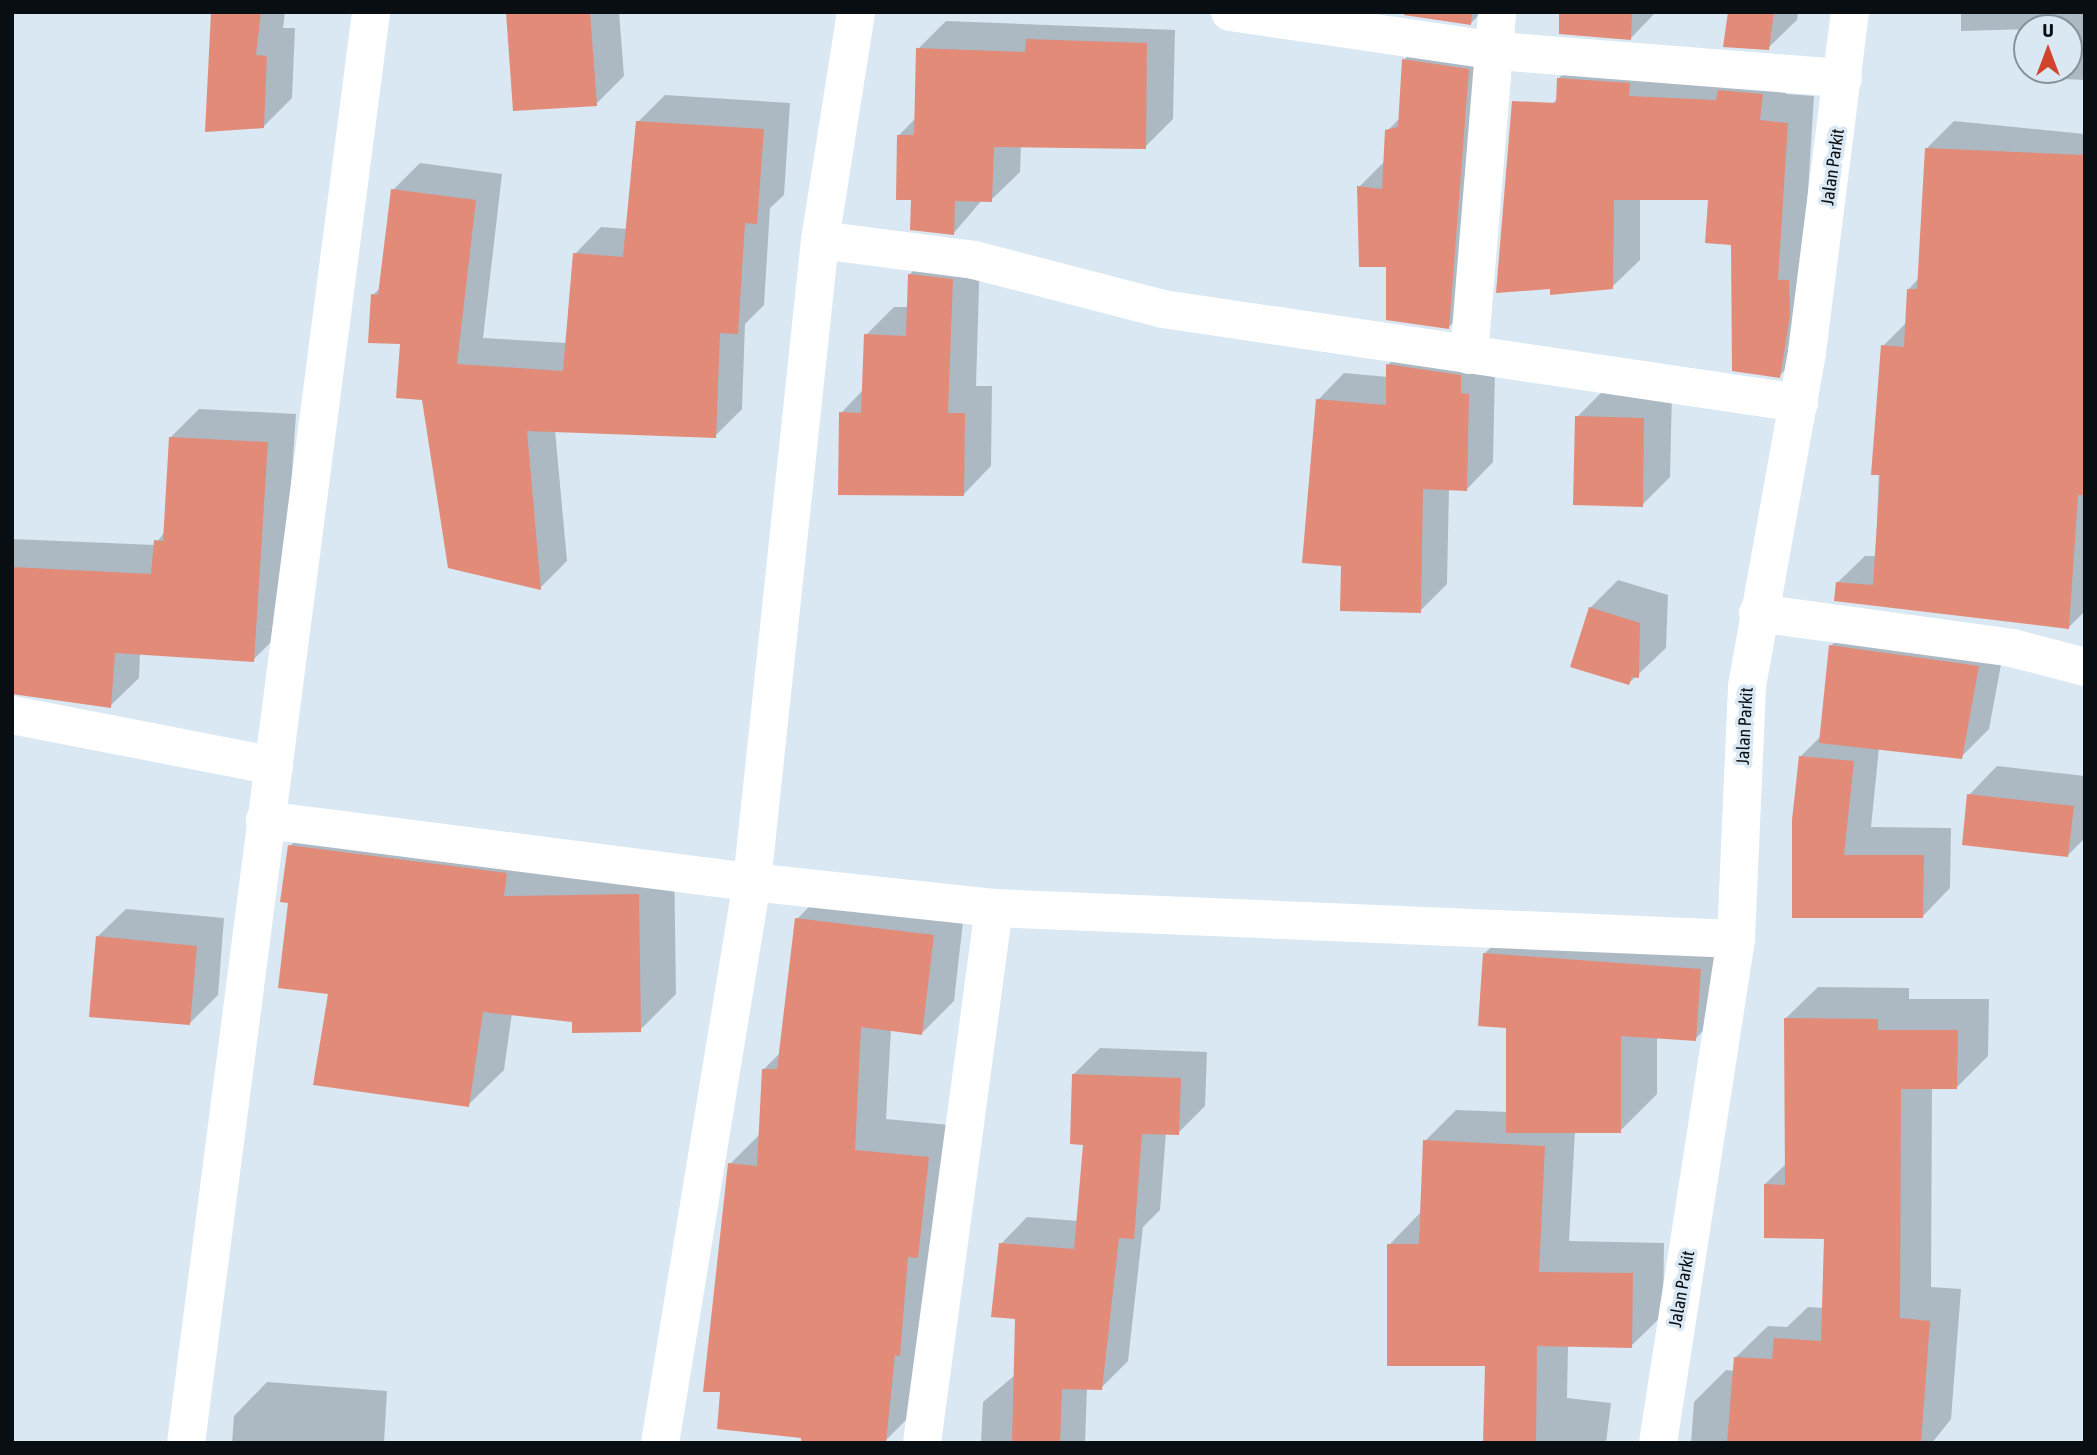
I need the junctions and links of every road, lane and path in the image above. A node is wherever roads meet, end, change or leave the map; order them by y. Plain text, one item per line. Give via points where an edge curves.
1 (371, 12) edge
2 (856, 12) edge
3 (1230, 12) edge
4 (1497, 12) edge
5 (1850, 12) edge
6 (1497, 51) junction
7 (1843, 78) junction
8 (820, 240) junction
9 (1469, 355) junction
10 (1799, 403) junction
11 (1758, 612) junction
12 (2085, 667) edge
13 (12, 715) edge
14 (270, 792) junction
15 (752, 882) junction
16 (994, 908) junction
17 (1736, 939) junction
18 (186, 1443) edge
19 (660, 1443) edge
20 (922, 1443) edge
21 (1658, 1443) edge

1 - 14 street
2 - 8 street
3 - 6 street
4 - 6 street
5 - 7 street, Jalan Parkit
6 - 7 street
6 - 9 street
7 - 10 street, Jalan Parkit
8 - 9 street via 974,260 1163,309
8 - 15 street
9 - 10 street
10 - 11 street, Jalan Parkit
11 - 12 street via 2012,648
11 - 17 street, Jalan Parkit via 1747,686
13 - 14 street
14 - 15 street
14 - 18 street
15 - 16 street
15 - 19 street
16 - 17 street
16 - 20 street
17 - 21 street, Jalan Parkit

